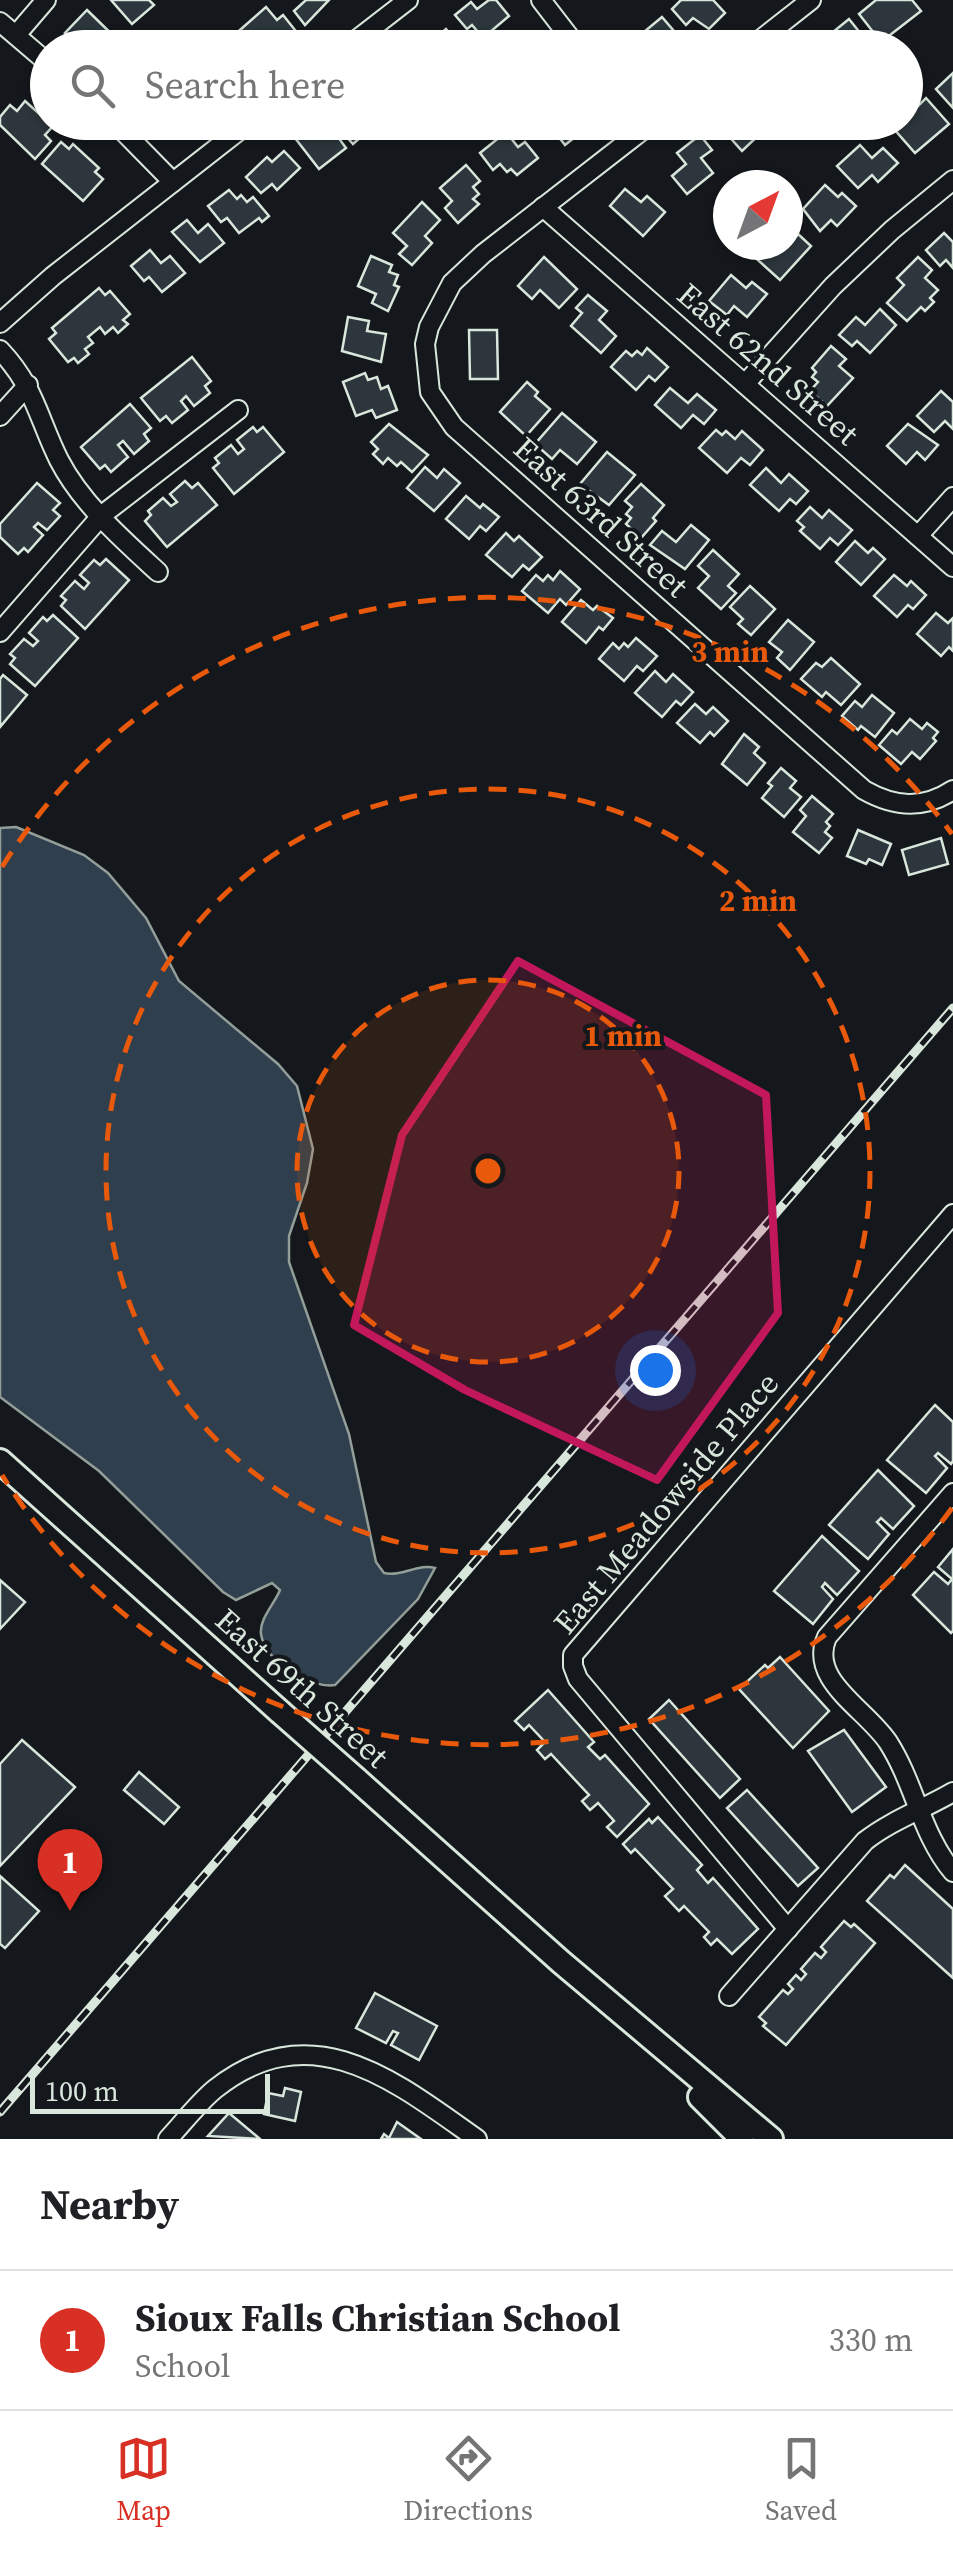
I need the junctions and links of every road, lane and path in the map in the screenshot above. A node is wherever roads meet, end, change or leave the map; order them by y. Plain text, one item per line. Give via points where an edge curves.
1 (46, 0) edge
2 (408, 0) edge
3 (540, 0) edge
4 (812, 0) edge
5 (0, 22) edge
6 (369, 30) edge
7 (564, 30) edge
8 (773, 30) edge
9 (16, 35) junction
10 (30, 47) edge
11 (132, 140) edge
12 (227, 140) edge
13 (627, 140) edge
14 (953, 180) edge
15 (173, 182) junction
16 (544, 207) junction
17 (0, 324) edge
18 (0, 350) edge
19 (744, 384) junction
20 (28, 385) junction
21 (238, 410) dead end
22 (0, 416) edge
23 (953, 497) edge
24 (102, 515) junction
25 (918, 536) junction
26 (953, 567) edge
27 (158, 572) dead end
28 (0, 632) edge
29 (953, 790) edge
30 (953, 1214) edge
31 (0, 1462) edge
32 (953, 1493) edge
33 (953, 1792) edge
34 (919, 1812) junction
35 (953, 1872) edge
36 (788, 1929) junction
37 (561, 1962) junction
38 (729, 1996) dead end
39 (168, 2139) edge
40 (477, 2139) edge
41 (742, 2139) edge
42 (770, 2139) edge

1 - 9 street
2 - 6 street
3 - 7 street
4 - 8 street
5 - 9 street
9 - 10 street
11 - 15 street
12 - 15 street
13 - 16 street
14 - 19 street via 832,286
15 - 17 street
16 - 19 street, East 62nd Street
16 - 29 street, East 63rd Street via 452,282 430,327 430,392 454,428 864,790 905,805
18 - 20 street
19 - 25 street, East 62nd Street
20 - 22 street
20 - 24 street via 59,460
21 - 24 street
23 - 25 street
24 - 27 street
24 - 28 street
25 - 26 street, East 62nd Street
30 - 36 street, East Meadowside Place via 573,1655 578,1679
31 - 37 main road, East 69th Street, bridge
32 - 34 street via 821,1652 829,1678 888,1742
33 - 34 street
34 - 35 street via 935,1851
34 - 36 street via 865,1841
36 - 38 street
37 - 41 main road, East 69th Street
37 - 42 main road, East 69th Street
39 - 40 street via 232,2077 303,2056 351,2060

